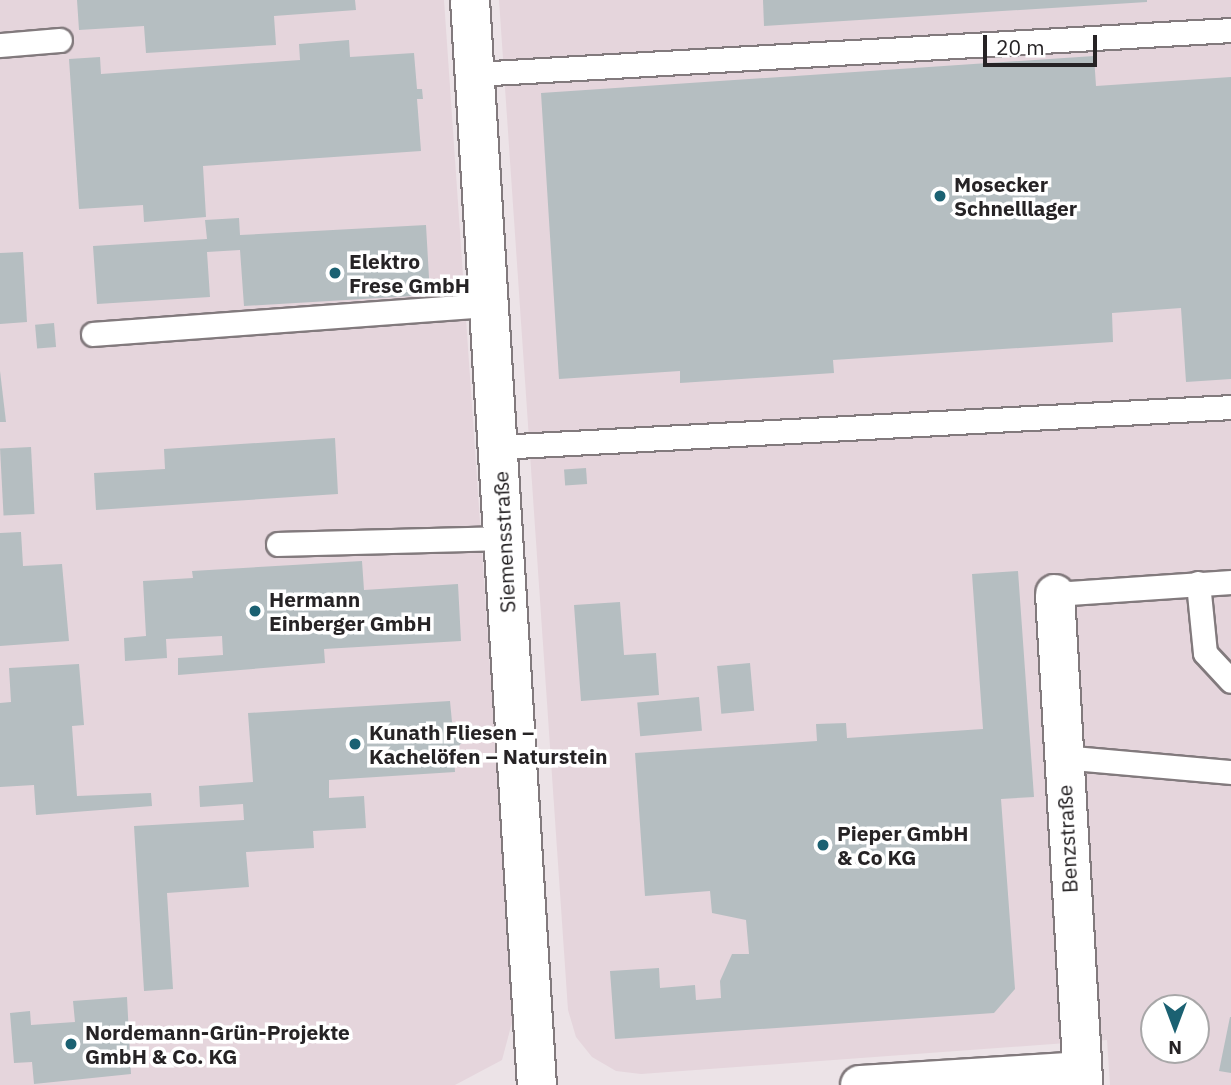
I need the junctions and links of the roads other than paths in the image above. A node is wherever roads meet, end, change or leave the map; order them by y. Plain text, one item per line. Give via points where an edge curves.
1 (470, 0) edge
2 (1231, 30) edge
3 (60, 40) dead end
4 (0, 45) edge
5 (475, 74) junction
6 (489, 305) junction
7 (93, 334) dead end
8 (1231, 407) edge
9 (498, 447) junction
10 (503, 538) junction
11 (278, 544) dead end
12 (1231, 582) edge
13 (1198, 583) junction
14 (1055, 594) joint
15 (1231, 681) edge
16 (1062, 757) junction
17 (1231, 772) edge
18 (1082, 1078) edge
19 (537, 1085) edge
20 (860, 1085) edge

1 - 5 street, Siemensstraße
2 - 5 lane
3 - 4 lane
5 - 6 street, Siemensstraße
6 - 7 lane
6 - 9 street, Siemensstraße
8 - 9 lane
9 - 10 street, Siemensstraße
10 - 11 lane
10 - 19 street, Siemensstraße
12 - 13 lane
13 - 14 lane
13 - 15 lane via 1205,653
14 - 16 street, Benzstraße
16 - 17 lane
16 - 18 street, Benzstraße
18 - 20 street

